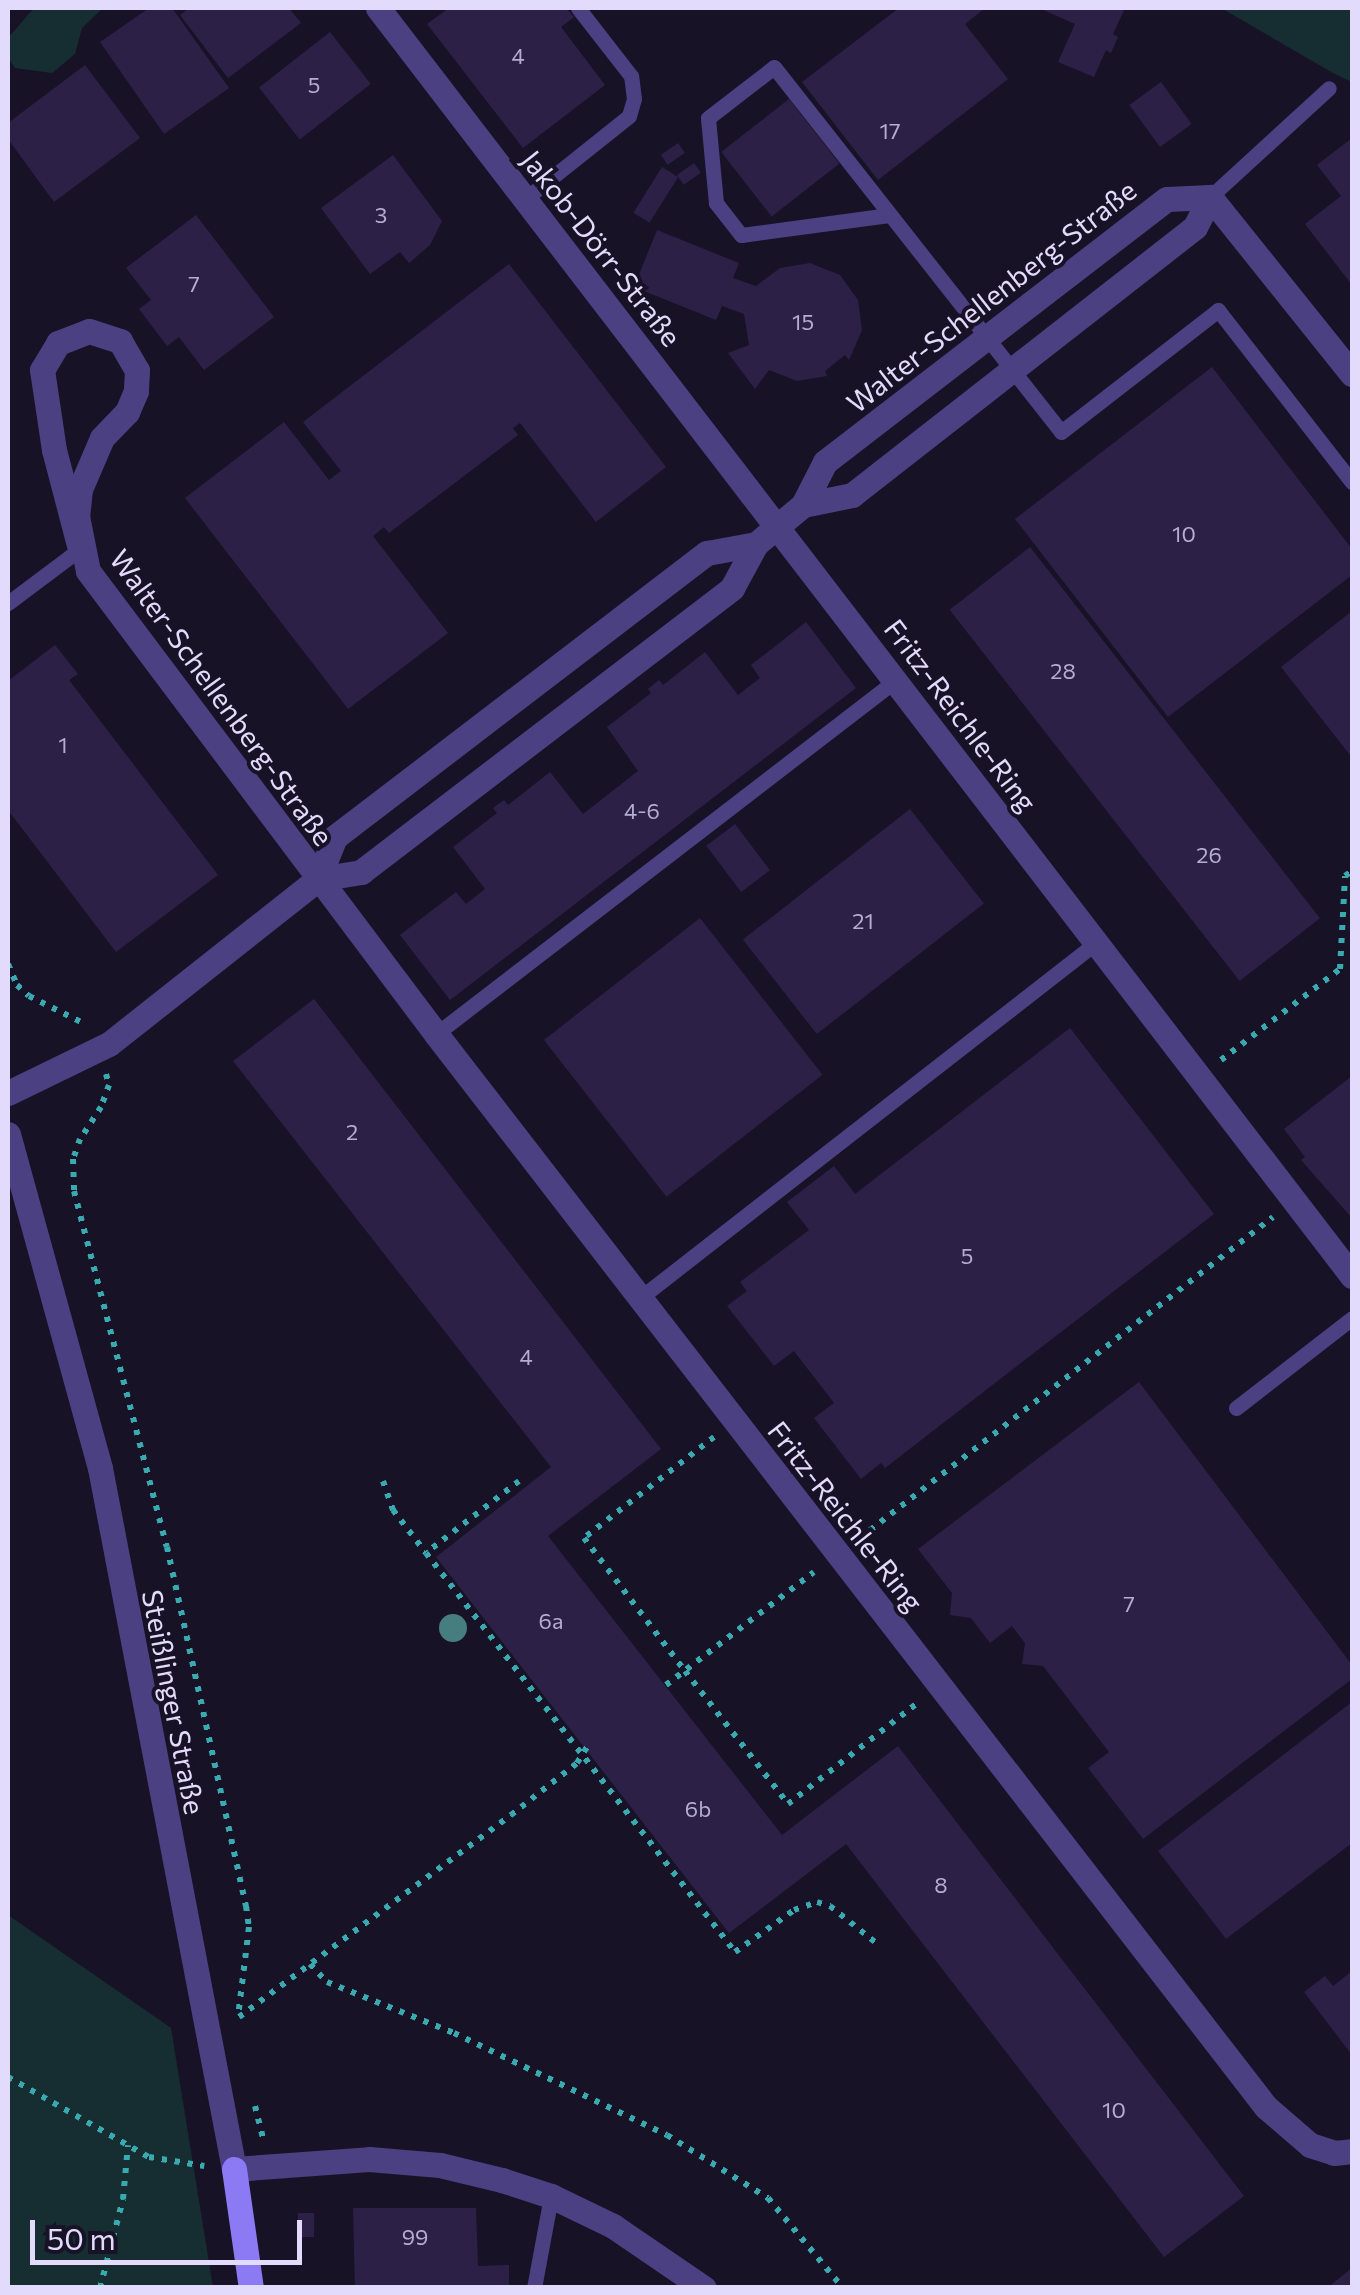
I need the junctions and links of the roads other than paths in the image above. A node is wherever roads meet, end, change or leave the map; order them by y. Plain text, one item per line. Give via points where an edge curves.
1 (378, 8) edge
2 (578, 8) edge
3 (1329, 88) dead end
4 (1210, 197) junction
5 (525, 198) junction
6 (889, 216) junction
7 (986, 337) junction
8 (1012, 370) junction
9 (1352, 374) edge
10 (1352, 482) edge
11 (802, 506) junction
12 (779, 524) junction
13 (756, 544) junction
14 (80, 549) junction
15 (8, 603) edge
16 (896, 680) junction
17 (318, 879) junction
18 (1097, 942) junction
19 (436, 1034) junction
20 (8, 1093) edge
21 (8, 1134) edge
22 (1352, 1276) edge
23 (640, 1298) junction
24 (1352, 1318) edge
25 (1236, 1408) dead end
26 (1352, 2151) edge
27 (234, 2170) junction
28 (551, 2196) junction
29 (251, 2288) edge
30 (534, 2288) edge
31 (704, 2288) edge

1 - 5 street, Jakob-Dörr-Straße
2 - 5 lane via 631,76 634,99 629,116
3 - 4 lane
4 - 7 street, Walter-Schellenberg-Straße via 1167,198
4 - 8 street, Walter-Schellenberg-Straße via 1195,227
4 - 9 street
5 - 12 street, Jakob-Dörr-Straße
6 - 6 lane via 774,67 708,118 716,203 741,236
6 - 7 lane
7 - 8 lane
7 - 11 street, Walter-Schellenberg-Straße via 824,462
8 - 10 lane via 1060,432 1218,310
8 - 11 street, Walter-Schellenberg-Straße via 852,494
11 - 12 street, Walter-Schellenberg-Straße
12 - 13 street, Walter-Schellenberg-Straße
12 - 16 street, Fritz-Reichle-Ring
13 - 17 street, Walter-Schellenberg-Straße via 732,588 361,872
13 - 17 street, Walter-Schellenberg-Straße via 706,553 335,836
14 - 14 street, Walter-Schellenberg-Straße via 77,516 88,463 127,412 137,370 109,335 89,331 58,343 42,370
14 - 15 lane
14 - 17 street, Walter-Schellenberg-Straße via 88,571
16 - 18 street, Fritz-Reichle-Ring
16 - 19 lane
17 - 19 street, Fritz-Reichle-Ring
17 - 20 street, Walter-Schellenberg-Straße via 100,1049
18 - 22 street, Fritz-Reichle-Ring
18 - 23 lane
19 - 23 street, Fritz-Reichle-Ring
21 - 27 street, Steißlinger Straße via 100,1468
23 - 26 street, Fritz-Reichle-Ring via 1266,2107 1310,2145
24 - 25 lane
27 - 28 street via 368,2159 440,2165
27 - 29 main road, Steißlinger Straße
28 - 30 lane
28 - 31 street via 613,2226

